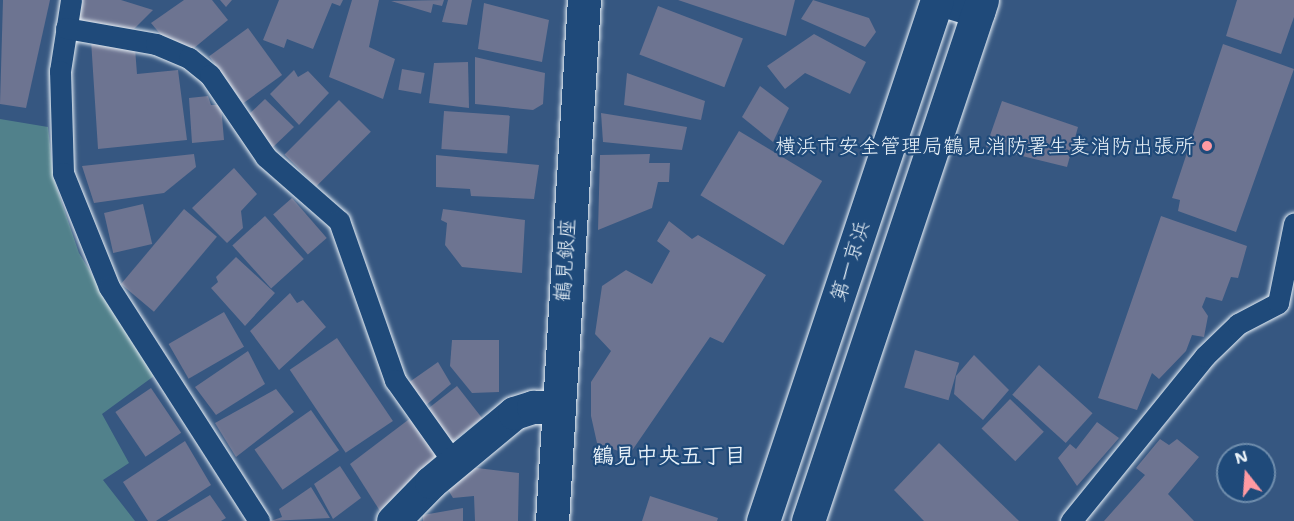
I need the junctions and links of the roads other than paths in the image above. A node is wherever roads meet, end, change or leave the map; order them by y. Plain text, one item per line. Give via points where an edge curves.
1 (72, 0) edge
2 (584, 0) edge
3 (937, 0) edge
4 (943, 0) edge
5 (980, 6) edge
6 (66, 28) junction
7 (1294, 224) edge
8 (556, 407) junction
9 (454, 463) junction
10 (259, 521) edge
11 (393, 521) edge
12 (552, 521) edge
13 (763, 521) edge
14 (808, 521) edge
15 (1071, 521) edge

1 - 6 lane
2 - 8 main road, 鶴見銀座
3 - 13 main road, 第一京浜
4 - 5 main road
5 - 14 main road, 第一京浜
6 - 9 lane via 156,44 189,58 210,75 266,157 339,221 395,380
6 - 10 lane via 60,71 63,173 109,287
7 - 15 lane via 1278,303 1238,324 1205,356
8 - 9 main road via 532,407 514,414
8 - 12 main road, 鶴見銀座
9 - 11 main road

